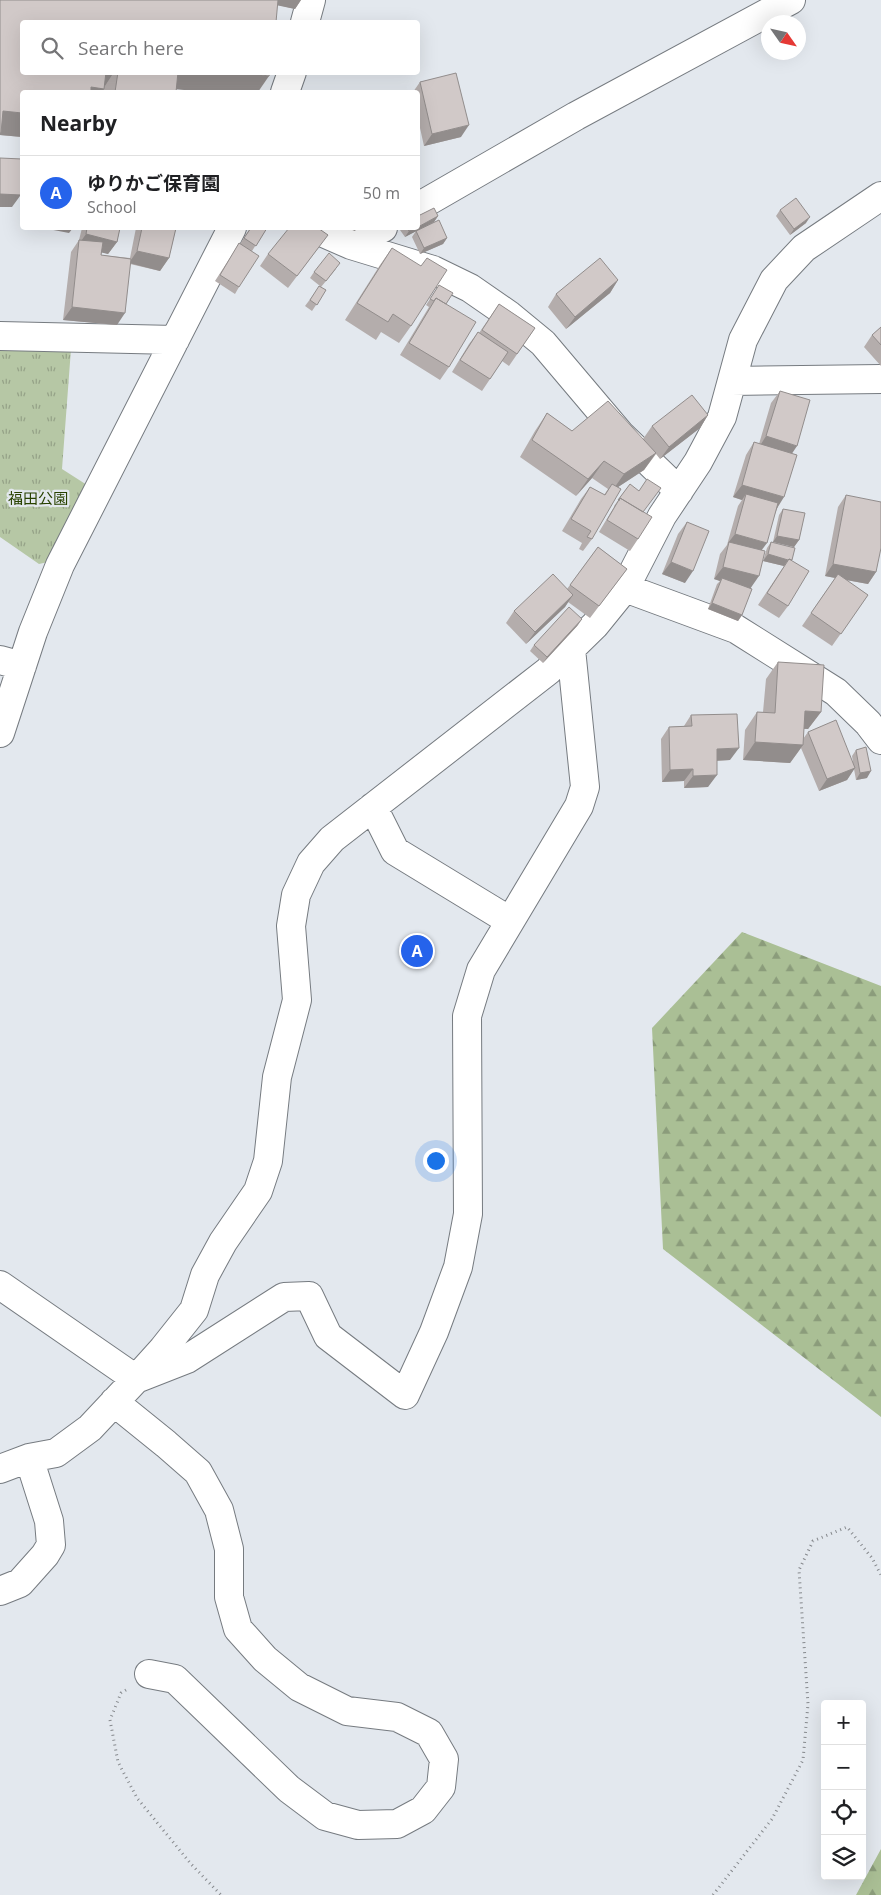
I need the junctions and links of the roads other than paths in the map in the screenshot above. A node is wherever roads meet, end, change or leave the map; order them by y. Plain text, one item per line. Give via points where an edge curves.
1 (311, 0) edge
2 (791, 0) edge
3 (306, 20) edge
4 (291, 75) edge
5 (286, 90) edge
6 (881, 196) edge
7 (420, 206) edge
8 (231, 230) edge
9 (317, 230) edge
10 (379, 230) edge
11 (352, 245) junction
12 (0, 336) edge
13 (175, 340) junction
14 (881, 379) edge
15 (732, 381) junction
16 (679, 491) junction
17 (625, 588) junction
18 (571, 649) junction
19 (11, 663) edge
20 (0, 733) edge
21 (881, 740) edge
22 (373, 807) junction
23 (510, 921) junction
24 (0, 1285) edge
25 (136, 1379) junction
26 (114, 1402) junction
27 (29, 1458) junction
28 (0, 1469) edge
29 (0, 1591) edge
30 (149, 1674) road end

1 - 3 street
2 - 7 street via 576,116
4 - 5 street
6 - 15 street via 804,248 774,280 743,340
8 - 13 street
9 - 11 street
10 - 11 street
11 - 16 street via 433,270 470,288 509,316 544,343 620,434
12 - 13 street
13 - 19 street via 60,565 33,632
14 - 15 street
15 - 16 street via 722,417
16 - 17 street via 662,516
17 - 18 street
17 - 21 street via 736,629 836,692
18 - 22 street
18 - 23 street via 585,787 579,806
19 - 20 street
22 - 23 street via 395,851
22 - 25 street via 332,839 311,863 296,895 291,926 297,1000 277,1077 268,1161 258,1191 205,1274 194,1310
23 - 25 street via 481,970 467,1016 468,1214 458,1267 434,1332 405,1394 328,1336 309,1296 284,1297 187,1359
24 - 25 street
25 - 26 street
26 - 27 street via 90,1428 56,1453
26 - 30 street via 198,1472 219,1510 229,1549 229,1596 238,1629 265,1659 300,1687 347,1712 397,1717 429,1734 444,1759 441,1787 423,1810 397,1824 358,1825 325,1816 290,1789 175,1679
27 - 28 street
27 - 29 street via 49,1521 51,1544 20,1583

